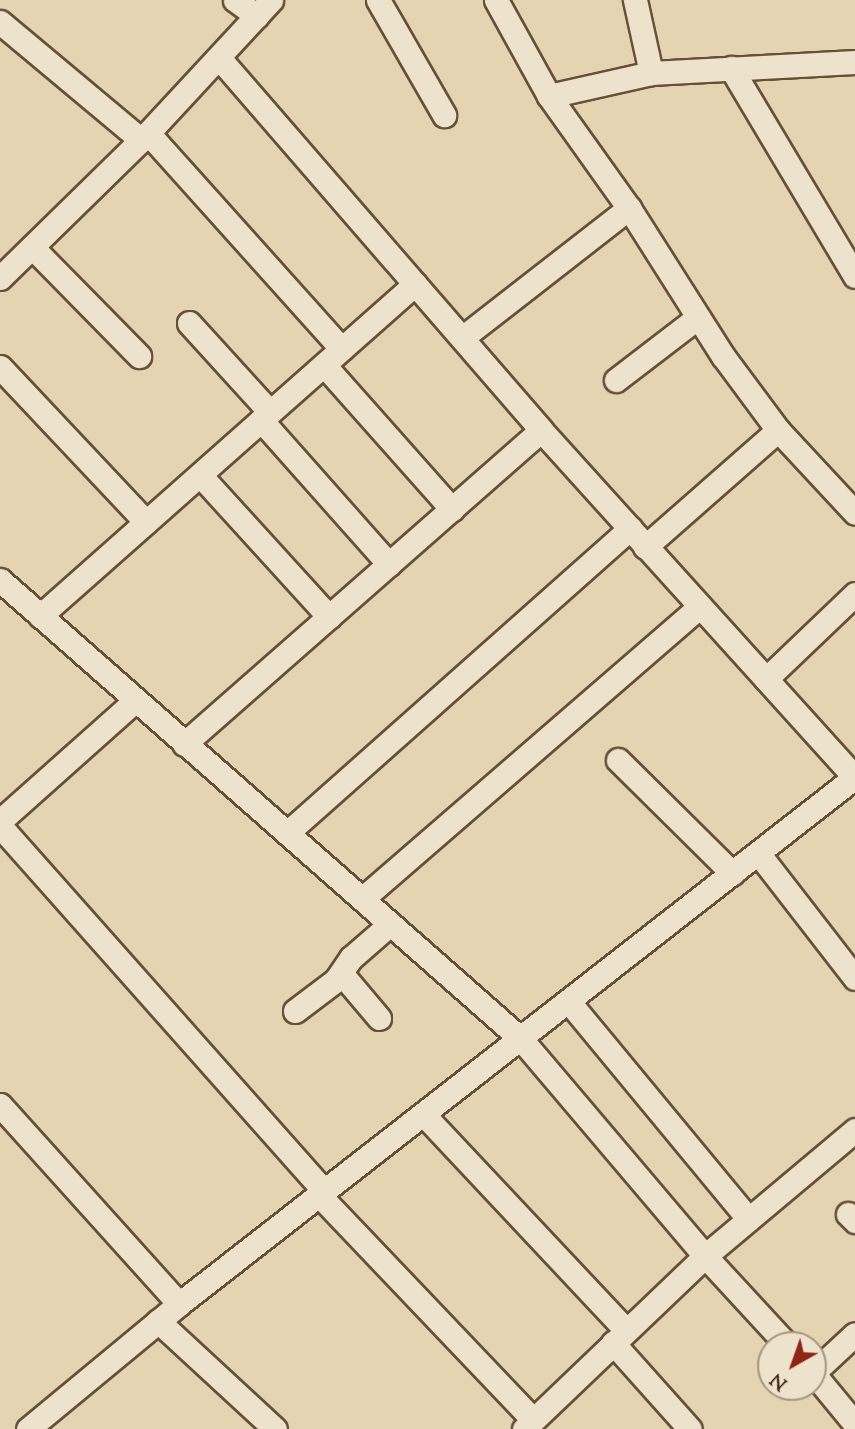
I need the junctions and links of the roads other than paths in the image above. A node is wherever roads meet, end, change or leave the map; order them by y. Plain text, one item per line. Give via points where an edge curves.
1 (235, 0) edge
2 (378, 0) edge
3 (496, 0) edge
4 (635, 0) edge
5 (264, 8) edge
6 (0, 22) edge
7 (219, 59) junction
8 (855, 62) edge
9 (731, 68) junction
10 (651, 73) junction
11 (549, 96) junction
12 (444, 115) dead end
13 (144, 136) junction
14 (629, 208) junction
15 (32, 247) junction
16 (855, 276) edge
17 (0, 278) edge
18 (415, 284) junction
19 (698, 317) junction
20 (189, 323) dead end
21 (462, 338) junction
22 (342, 349) junction
23 (139, 356) dead end
24 (324, 365) junction
25 (0, 367) edge
26 (616, 380) dead end
27 (266, 416) junction
28 (541, 430) junction
29 (778, 430) junction
30 (200, 475) junction
31 (452, 509) junction
32 (855, 513) edge
33 (146, 522) junction
34 (630, 528) junction
35 (645, 547) junction
36 (389, 564) junction
37 (0, 580) edge
38 (855, 594) edge
39 (700, 606) junction
40 (40, 616) junction
41 (329, 617) junction
42 (766, 679) junction
43 (136, 700) junction
44 (184, 744) junction
45 (618, 760) dead end
46 (855, 777) edge
47 (0, 824) edge
48 (287, 833) junction
49 (758, 853) junction
50 (732, 873) junction
51 (362, 899) junction
52 (390, 924) junction
53 (341, 973) junction
54 (855, 978) edge
55 (569, 1002) junction
56 (295, 1011) dead end
57 (379, 1018) dead end
58 (521, 1039) junction
59 (0, 1105) edge
60 (424, 1115) junction
61 (855, 1130) edge
62 (322, 1194) junction
63 (748, 1218) junction
64 (705, 1256) junction
65 (179, 1304) junction
66 (158, 1321) junction
67 (774, 1331) edge
68 (855, 1334) edge
69 (619, 1337) junction
70 (827, 1360) edge
71 (827, 1390) edge
72 (528, 1424) edge
73 (855, 1424) edge
74 (39, 1425) edge
75 (275, 1429) edge
76 (690, 1429) edge

1 - 5 street
2 - 12 street
3 - 11 street
4 - 10 street
5 - 7 street
6 - 13 street
7 - 13 street
7 - 18 street
8 - 9 street
9 - 10 street
9 - 16 street
10 - 11 street
11 - 14 street
13 - 15 street
13 - 22 street
14 - 19 street
14 - 21 street
15 - 17 street
15 - 23 street
18 - 21 street
18 - 22 street
19 - 26 street
19 - 29 street
20 - 27 street
21 - 28 street
22 - 24 street
24 - 27 street
24 - 31 street
25 - 33 street
27 - 30 street
27 - 36 street
28 - 31 street
28 - 34 street
29 - 32 street
29 - 35 street
30 - 33 street
30 - 41 street
31 - 36 street
33 - 40 street
34 - 35 street
34 - 48 street
35 - 39 street
36 - 41 street
37 - 40 street
38 - 42 street
39 - 42 street
39 - 51 street
40 - 43 street
41 - 44 street
42 - 46 street
43 - 44 street
43 - 47 street
44 - 48 street
45 - 50 street
46 - 49 street
47 - 62 street
48 - 51 street
49 - 50 street
49 - 54 street
50 - 55 street
51 - 52 street
52 - 53 street
52 - 58 street
53 - 56 street
53 - 57 street
55 - 58 street
55 - 63 street
58 - 60 street
58 - 64 street
59 - 65 street
60 - 62 street
60 - 69 street
61 - 63 street
62 - 65 street
62 - 72 street
63 - 64 street
64 - 67 street
64 - 69 street
65 - 66 street
66 - 74 street
66 - 75 street
68 - 70 street
69 - 72 street
69 - 76 street
71 - 73 street

